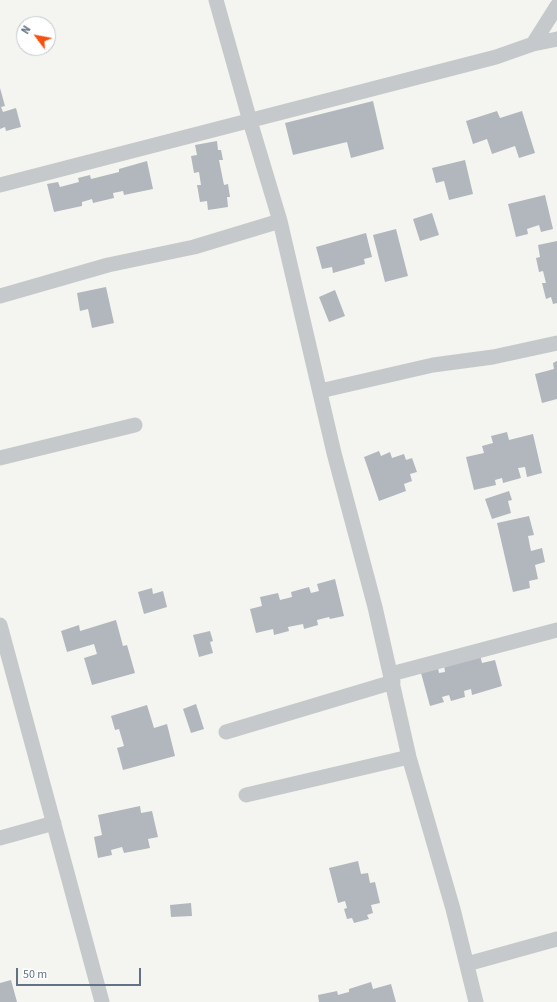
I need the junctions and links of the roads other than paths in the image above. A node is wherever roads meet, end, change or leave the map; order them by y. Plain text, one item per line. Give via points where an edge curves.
1 (216, 0) edge
2 (557, 6) edge
3 (557, 39) edge
4 (533, 44) junction
5 (250, 121) junction
6 (0, 185) edge
7 (280, 221) junction
8 (0, 296) edge
9 (557, 343) edge
10 (320, 391) junction
11 (135, 425) dead end
12 (0, 458) edge
13 (0, 625) edge
14 (557, 630) edge
15 (392, 678) junction
16 (226, 732) dead end
17 (409, 757) junction
18 (246, 795) dead end
19 (54, 823) junction
20 (0, 838) edge
21 (557, 938) edge
22 (467, 964) junction
23 (102, 1002) edge
24 (476, 1002) edge

1 - 5 street
2 - 4 street
3 - 4 street
4 - 5 street via 496,57
5 - 6 street
5 - 7 street
7 - 8 street via 194,247 108,264
7 - 10 street
9 - 10 street via 493,357 433,365
10 - 15 street
11 - 12 street
13 - 19 street
14 - 15 street
15 - 16 street
15 - 17 street
17 - 18 street
17 - 22 street
19 - 20 street
19 - 23 street
21 - 22 street
22 - 24 street

